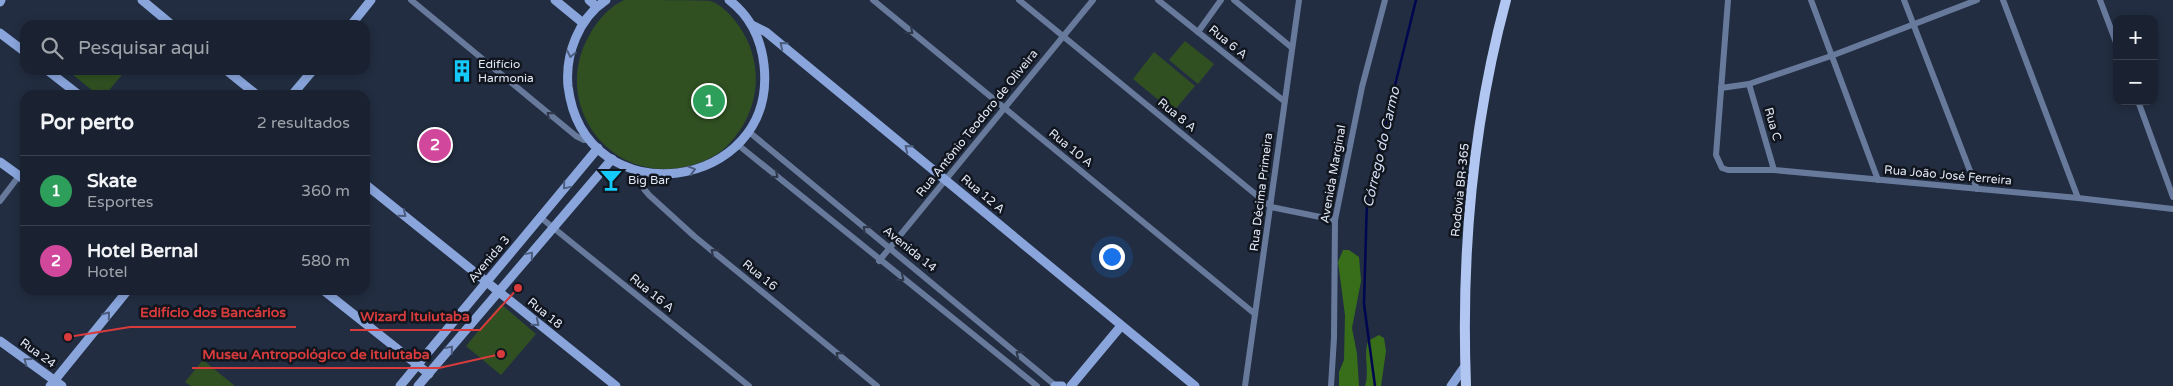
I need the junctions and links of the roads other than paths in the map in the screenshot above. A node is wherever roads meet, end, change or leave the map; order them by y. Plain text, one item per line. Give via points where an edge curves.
1 (142, 0) edge
2 (371, 0) edge
3 (411, 0) edge
4 (555, 0) edge
5 (589, 0) edge
6 (606, 0) edge
7 (729, 0) edge
8 (873, 0) edge
9 (1019, 0) edge
10 (1093, 0) edge
11 (1158, 0) edge
12 (1221, 0) edge
13 (1234, 0) edge
14 (1299, 0) edge
15 (1384, 0) edge
16 (1506, 0) edge
17 (1728, 0) edge
18 (1811, 0) edge
19 (1904, 0) edge
20 (1977, 0) edge
21 (2003, 0) edge
22 (2100, 0) edge
23 (740, 3) edge
24 (596, 6) junction
25 (166, 20) edge
26 (354, 20) edge
27 (583, 23) junction
28 (1912, 23) junction
29 (752, 25) junction
30 (0, 32) edge
31 (1198, 32) junction
32 (2113, 34) edge
33 (1063, 36) junction
34 (1291, 47) junction
35 (20, 48) edge
36 (1831, 56) junction
37 (54, 75) edge
38 (232, 75) edge
39 (309, 75) edge
40 (1749, 84) junction
41 (1721, 88) junction
42 (73, 90) edge
43 (250, 90) edge
44 (296, 90) edge
45 (1284, 101) junction
46 (2139, 105) edge
47 (1004, 107) junction
48 (748, 131) junction
49 (590, 139) junction
50 (738, 144) junction
51 (598, 148) junction
52 (612, 159) junction
53 (0, 162) edge
54 (1774, 170) junction
55 (643, 173) junction
56 (20, 177) edge
57 (946, 179) junction
58 (20, 180) edge
59 (1878, 180) junction
60 (370, 188) edge
61 (1977, 189) junction
62 (2173, 197) edge
63 (2078, 198) junction
64 (0, 201) edge
65 (1271, 207) junction
66 (2173, 209) edge
67 (540, 217) junction
68 (1335, 220) junction
69 (553, 228) junction
70 (889, 248) junction
71 (880, 261) junction
72 (486, 282) junction
73 (498, 292) junction
74 (124, 295) edge
75 (329, 295) edge
76 (1255, 314) junction
77 (1121, 326) junction
78 (0, 341) edge
79 (417, 365) junction
80 (1465, 366) junction
81 (428, 374) junction
82 (56, 384) edge
83 (400, 386) edge
84 (418, 386) edge
85 (616, 386) edge
86 (749, 386) edge
87 (877, 386) edge
88 (1037, 386) edge
89 (1056, 386) edge
90 (1062, 386) edge
91 (1071, 386) edge
92 (1195, 386) edge
93 (1245, 386) edge
94 (1330, 386) edge
95 (1450, 386) edge
96 (1466, 386) edge

1 - 25 street
2 - 26 street
49 -> 3 street via 576,136
4 - 27 street
5 - 24 street
6 - 24 street
7 - 23 street
8 -> 47 street, Rua 10 A
9 - 33 street, Rua 8 A
10 - 33 street, Rua Antônio Teodoro de Oliveira
11 - 31 street, Rua 6 A
12 - 31 street
13 - 34 street
14 - 34 street, Rua Décima Primeira
15 - 68 street, Avenida Marginal via 1362,87
16 - 80 main road, Rodovia BR-365 via 1483,105 1472,178 1464,261
17 - 41 street
18 - 36 street
19 - 28 street
20 - 28 street
21 - 63 street
22 - 32 street
23 - 29 street
24 - 27 street
27 -> 49 street via 571,48 567,75 570,102
28 - 36 street
28 - 61 street
29 - 48 street via 762,50 765,77 760,105
57 -> 29 street, Rua 12 A via 766,32
30 - 35 street
31 - 45 street, Rua 6 A
33 - 47 street, Rua Antônio Teodoro de Oliveira
33 - 65 street, Rua 8 A
34 - 45 street, Rua Décima Primeira
36 - 40 street
36 - 59 street
37 - 42 street
38 - 43 street
39 - 44 street
40 - 41 street
40 - 54 street, Rua C
41 - 54 street, Rua João José Ferreira via 1716,156 1722,168
45 - 65 street, Rua Décima Primeira
46 - 62 street
47 - 57 street, Rua Antônio Teodoro de Oliveira
47 - 76 street, Rua 10 A
48 - 50 street
70 -> 48 street, Avenida 14
49 - 51 street
55 -> 50 street via 677,174 710,165
50 -> 71 street
51 - 52 street
51 -> 67 street, Avenida 3
52 - 55 street
52 - 69 street
53 - 56 street
54 - 59 street, Rua João José Ferreira
87 -> 55 street, Rua 16 via 694,236 644,189
57 - 70 street, Rua Antônio Teodoro de Oliveira
57 - 77 street, Rua 12 A
58 - 64 street
59 - 61 street, Rua João José Ferreira
60 -> 72 street, Rua 18
61 - 63 street, Rua João José Ferreira
63 - 66 street, Rua João José Ferreira
65 - 68 street, Rua 8 A
65 - 76 street, Rua Décima Primeira
67 - 69 street, Rua 16 A
67 - 72 street, Avenida 3
68 - 94 street, Avenida Marginal via 1334,338
73 -> 69 street
69 - 86 street, Rua 16 A
70 - 71 street, Rua Antônio Teodoro de Oliveira
89 -> 70 street, Avenida 14
71 -> 88 street
72 - 73 street, Rua 18
72 - 79 street, Avenida 3
81 -> 73 street
73 -> 85 street, Rua 18
82 -> 74 street
75 - 79 street
76 - 93 street, Rua Décima Primeira
77 - 91 street
77 - 92 street, Rua 12 A
82 -> 78 street, Rua 24
79 - 81 street
79 - 83 street, Avenida 3
80 - 95 street
80 - 96 main road, Rodovia BR-365
81 - 84 street
89 - 90 street, Avenida 14

